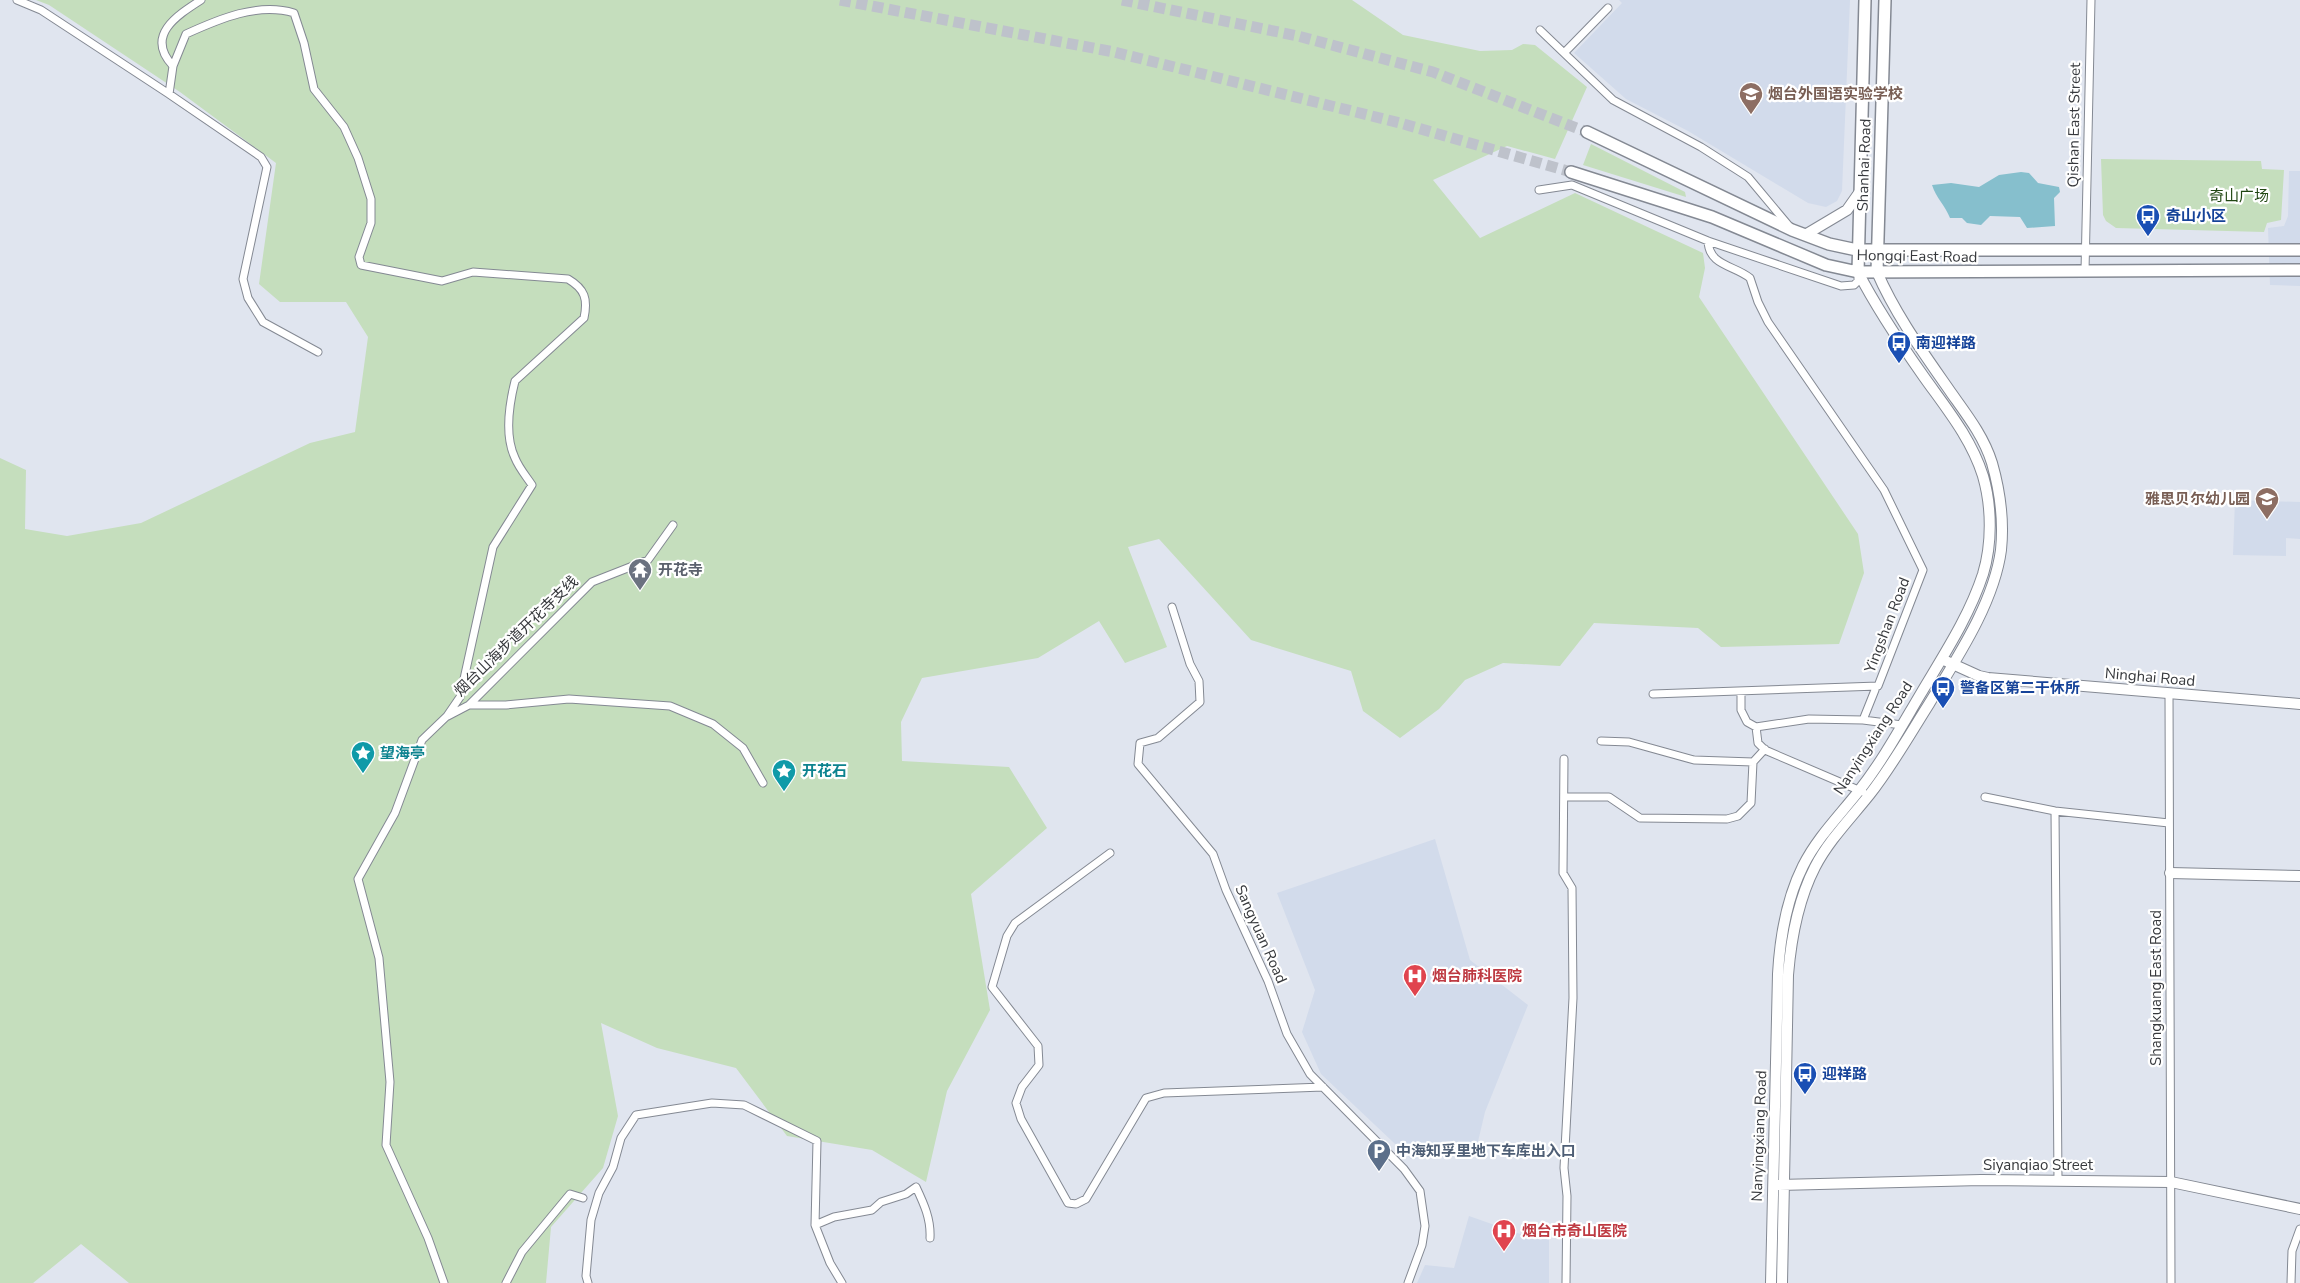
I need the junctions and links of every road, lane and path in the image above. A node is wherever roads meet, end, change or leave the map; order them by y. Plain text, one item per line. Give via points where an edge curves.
1 (17, 0) edge
2 (201, 0) edge
3 (1865, 0) edge
4 (1885, 0) edge
5 (2091, 0) edge
6 (1608, 8) dead end
7 (1540, 30) dead end
8 (1564, 53) junction
9 (173, 66) junction
10 (169, 94) junction
11 (1587, 132) tunnel mouth
12 (1571, 172) tunnel mouth
13 (1539, 190) dead end
14 (1859, 193) junction
15 (1792, 230) junction
16 (1805, 235) junction
17 (1708, 241) junction
18 (1857, 250) junction
19 (2085, 250) junction
20 (2300, 250) edge
21 (1876, 251) junction
22 (2300, 270) edge
23 (2085, 271) junction
24 (1858, 272) junction
25 (1877, 272) junction
26 (318, 352) dead end
27 (674, 525) dead end
28 (1172, 607) dead end
29 (1941, 658) junction
30 (1952, 664) junction
31 (1875, 690) dead end
32 (1741, 691) junction
33 (2169, 693) junction
34 (1653, 694) dead end
35 (469, 704) junction
36 (2300, 704) edge
37 (447, 716) junction
38 (1863, 720) junction
39 (1902, 725) junction
40 (1756, 727) junction
41 (1601, 741) dead end
42 (1764, 749) junction
43 (1564, 759) dead end
44 (1754, 762) junction
45 (763, 783) dead end
46 (1859, 791) junction
47 (1870, 793) junction
48 (1565, 797) junction
49 (1985, 797) dead end
50 (2055, 811) junction
51 (2169, 823) junction
52 (1110, 853) dead end
53 (2170, 873) junction
54 (2300, 876) edge
55 (1324, 1087) junction
56 (2058, 1180) junction
57 (2171, 1182) junction
58 (1778, 1185) junction
59 (583, 1198) dead end
60 (2300, 1208) edge
61 (815, 1225) junction
62 (2300, 1229) edge
63 (930, 1238) dead end
64 (444, 1283) edge
65 (506, 1283) edge
66 (588, 1283) edge
67 (842, 1283) edge
68 (1408, 1283) edge
69 (1566, 1283) edge
70 (1771, 1283) edge
71 (1782, 1283) edge
72 (2171, 1283) edge
73 (2290, 1283) edge

1 - 10 street via 41,10
2 - 9 street via 176,17 165,30 161,45 165,58
3 - 14 main road, Shanhai Road
4 - 21 main road, Shanhai Road
5 - 19 street, Qishan East Street
6 - 8 street
7 - 8 street
8 - 15 street via 1613,100 1701,147 1748,177
9 - 10 street
9 - 37 street via 186,34 194,30 227,16 280,9 294,13 314,89 344,126 371,199 371,223 359,257 361,265 442,281 474,272 568,279 585,294 584,318 515,381 508,439 515,459 532,485 493,547 460,697
10 - 26 street via 261,157 267,167 243,279 248,298 263,322
11 - 15 main road, Hongqi East Road
12 - 24 main road, Hongqi East Road via 1712,217 1826,265
13 - 17 street via 1572,185
14 - 16 main road via 1847,210
14 - 18 main road, Shanhai Road
15 - 16 main road, Hongqi East Road
16 - 18 main road, Hongqi East Road
17 - 24 street via 1841,286 1854,285 1858,281
17 - 32 street, Yingshan Road via 1713,257 1750,278 1768,322 1884,490 1923,570 1878,686
18 - 21 main road, Hongqi East Road
18 - 24 main road, Shanhai Road
19 - 20 main road, Hongqi East Road
19 - 21 main road, Hongqi East Road
19 - 23 street, Qishan East Street
21 - 25 main road, Shanhai Road
22 - 23 main road, Hongqi East Road
23 - 25 main road, Hongqi East Road
24 - 25 main road, Hongqi East Road
24 - 29 main road, Nanyingxiang Road via 1887,323 1970,444 1983,477 1990,522 1989,548 1972,602
25 - 30 main road, Nanyingxiang Road via 1899,315 1975,426 1991,460 1999,496 2001,549 1996,576 1986,603
27 - 35 street, 烟台山海步道开花寺支线 via 648,560 592,582
28 - 55 street, Sangyuan Road via 1190,664 1199,681 1200,702 1158,738 1140,743 1138,764 1212,854 1268,980 1287,1034 1310,1074
29 - 30 main road, Ninghai Road
29 - 39 main road, Nanyingxiang Road
30 - 33 main road, Ninghai Road via 1988,678
30 - 47 main road, Nanyingxiang Road via 1903,746
31 - 38 street
32 - 34 street, Yingshan Road
32 - 40 street via 1741,710 1747,722
33 - 36 main road, Ninghai Road
33 - 51 street, Shangkuang East Road
35 - 37 street, 烟台山海步道开花寺支线
35 - 45 street via 506,705 569,699 670,706 713,724 743,748
37 - 64 street via 422,740 395,813 358,879 379,958 390,1082 386,1145 428,1238
38 - 39 street
38 - 40 street via 1809,719
39 - 46 main road, Nanyingxiang Road
40 - 42 street via 1758,743
41 - 44 street via 1629,742 1694,760
42 - 44 street
42 - 46 street
43 - 48 street
44 - 48 street via 1751,803 1738,816 1727,819 1640,818 1609,797
46 - 47 street
46 - 58 main road, Nanyingxiang Road via 1827,829 1803,865 1787,912 1778,974
47 - 58 main road, Nanyingxiang Road via 1819,860 1798,912 1788,975
48 - 69 street via 1563,873 1572,888 1573,978 1564,1168 1568,1221
49 - 50 street
50 - 51 street
50 - 56 street
51 - 53 street, Shangkuang East Road
52 - 55 street via 1015,923 1007,936 992,987 1038,1046 1039,1065 1022,1087 1016,1103 1021,1119 1068,1203 1076,1204 1086,1199 1146,1098 1164,1093
53 - 54 main road
53 - 57 street, Shangkuang East Road
55 - 68 street, Sangyuan Road via 1404,1168 1420,1191 1425,1226 1422,1245
56 - 57 main road, Siyanqiao Street
56 - 58 main road, Siyanqiao Street
57 - 60 main road, Siyanqiao Street
57 - 72 street, Shangkuang East Road
58 - 70 main road, Nanyingxiang Road
58 - 71 main road, Nanyingxiang Road
59 - 65 street via 570,1194 522,1252
61 - 63 street via 834,1217 864,1214 916,1187 928,1213
61 - 66 street via 817,1141 744,1105 712,1103 636,1115 621,1138 591,1220
61 - 67 street
62 - 73 street via 2292,1251

